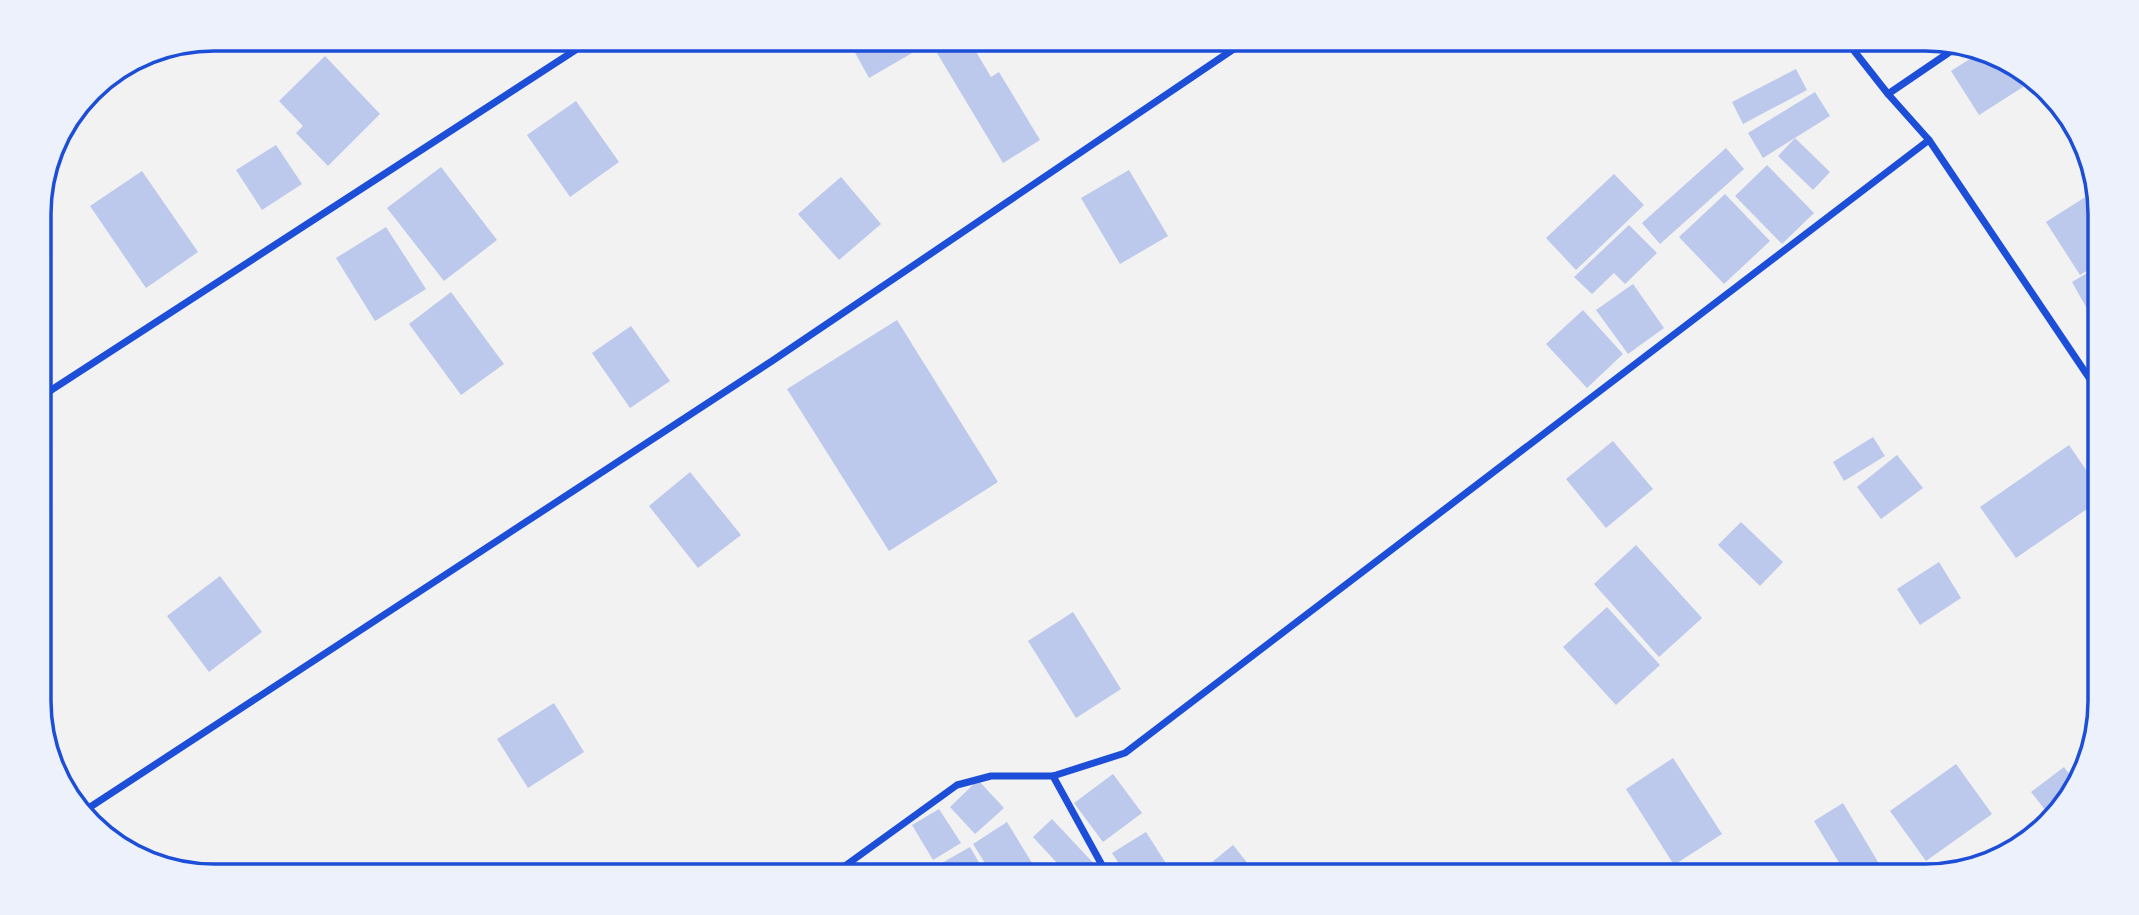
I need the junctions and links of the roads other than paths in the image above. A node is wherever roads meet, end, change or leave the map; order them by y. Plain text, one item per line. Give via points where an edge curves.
1 (574, 51) edge
2 (1231, 51) edge
3 (1854, 51) edge
4 (1949, 53) edge
5 (1888, 94) junction
6 (1929, 140) junction
7 (2088, 378) edge
8 (51, 390) edge
9 (1054, 776) junction
10 (90, 807) edge
11 (848, 864) edge
12 (1102, 864) edge

1 - 8 street
2 - 10 street via 772,361
3 - 5 street
4 - 5 street
5 - 6 street
6 - 7 street
6 - 9 street via 1125,753
9 - 11 street via 991,776 957,785
9 - 12 street

